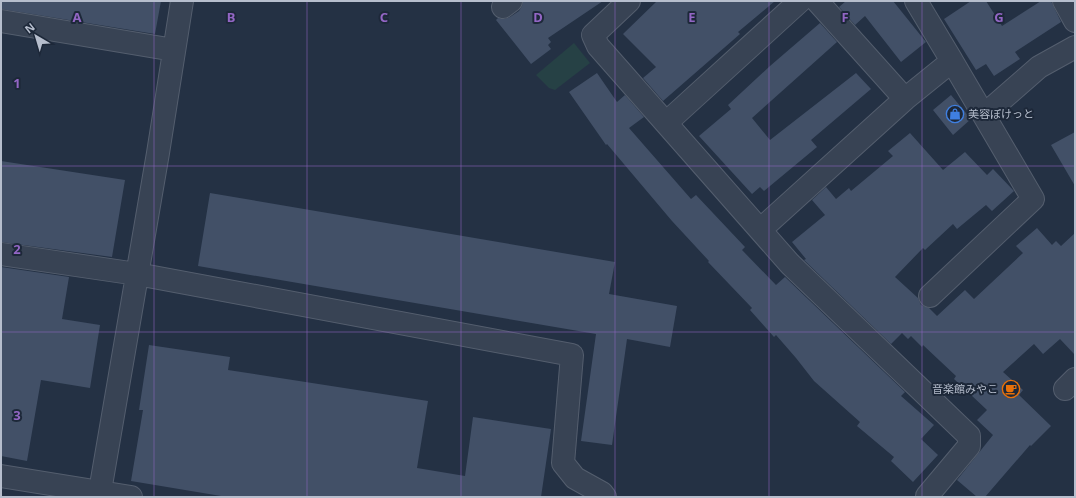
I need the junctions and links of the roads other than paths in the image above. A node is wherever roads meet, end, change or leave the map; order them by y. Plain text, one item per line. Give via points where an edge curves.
1 (182, 1) edge
2 (629, 1) edge
3 (800, 1) edge
4 (816, 1) edge
5 (916, 1) edge
6 (1064, 1) edge
7 (1, 21) edge
8 (1075, 21) edge
9 (1075, 47) edge
10 (174, 50) junction
11 (952, 61) junction
12 (905, 99) junction
13 (984, 115) junction
14 (666, 123) junction
15 (760, 230) junction
16 (1, 254) edge
17 (137, 274) junction
18 (930, 296) dead end
19 (1, 476) edge
20 (99, 495) edge
21 (927, 496) edge
22 (131, 497) edge
23 (605, 497) edge

1 - 10 street
2 - 14 street via 593,35 598,46
3 - 14 street
4 - 12 street
5 - 11 street
6 - 8 street
7 - 10 street
9 - 13 street via 1038,67
10 - 17 street
11 - 12 street
11 - 13 street
12 - 15 street
13 - 18 street via 1033,199
14 - 15 street
15 - 21 street via 790,264 969,436 969,446
16 - 17 street
17 - 20 street
17 - 23 street via 572,355 563,463 575,478
19 - 20 street
20 - 22 street

